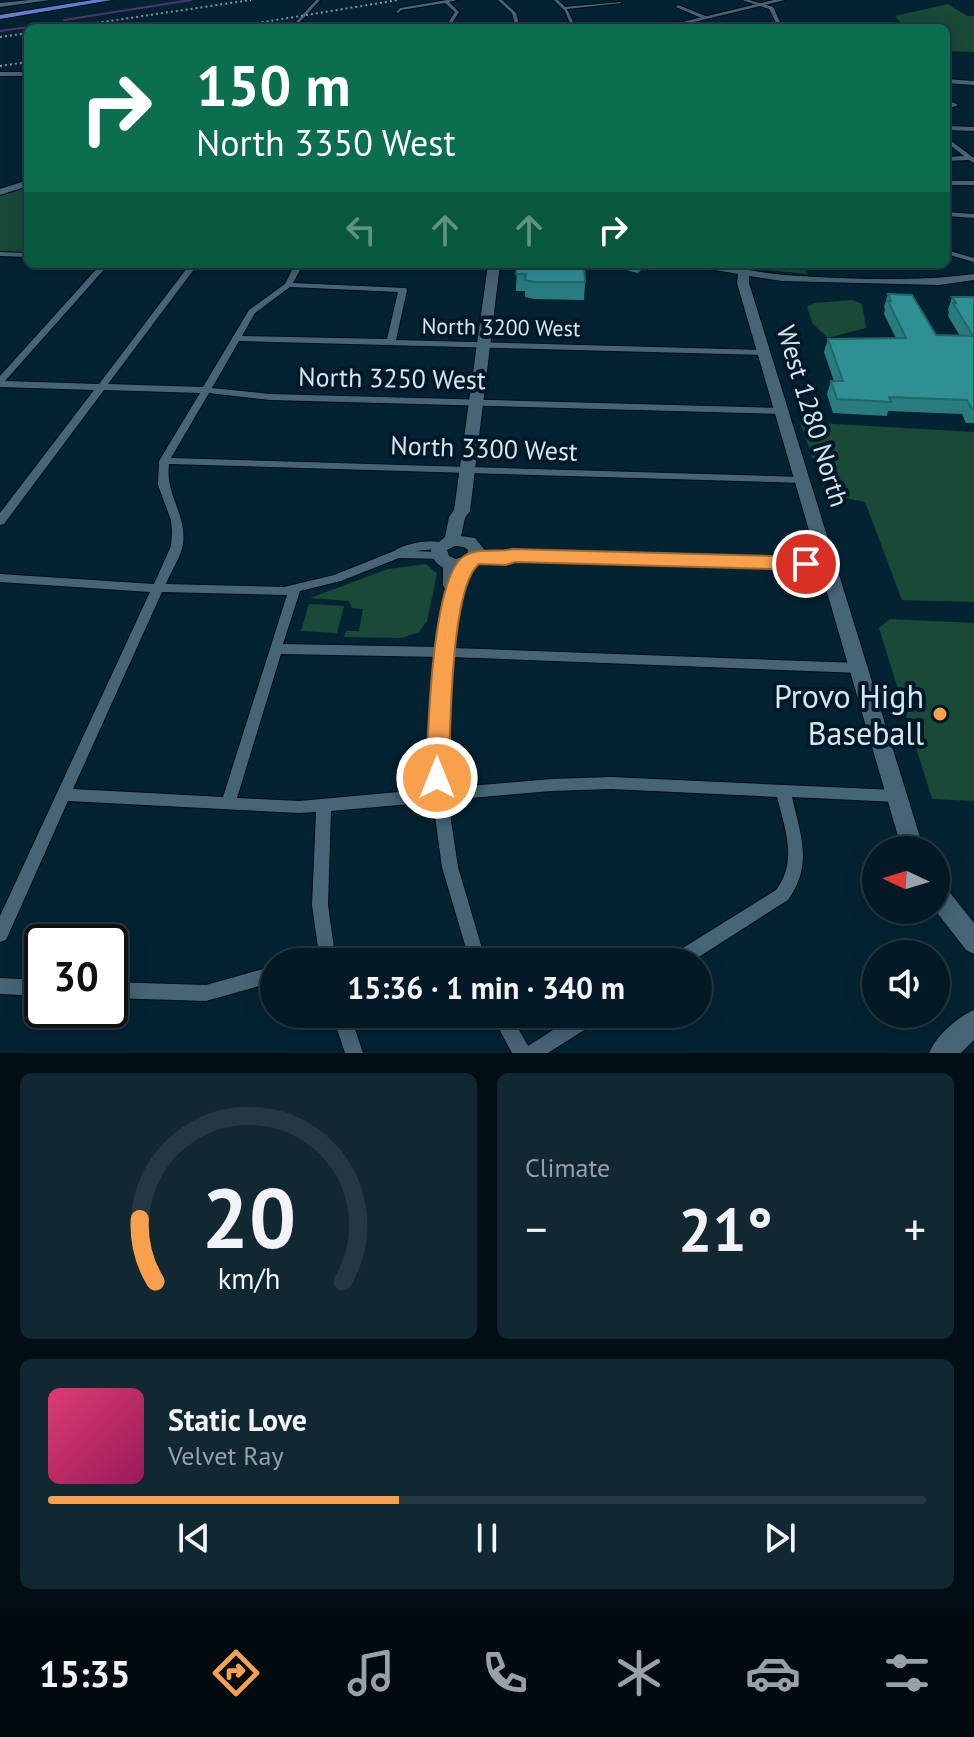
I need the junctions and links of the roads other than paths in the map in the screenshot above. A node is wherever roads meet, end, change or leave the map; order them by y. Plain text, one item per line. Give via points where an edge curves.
1 (47, 0) edge
2 (82, 0) edge
3 (108, 0) edge
4 (318, 0) edge
5 (455, 0) edge
6 (500, 0) edge
7 (556, 0) edge
8 (744, 0) edge
9 (782, 0) edge
10 (618, 1) edge
11 (445, 2) edge
12 (0, 5) edge
13 (760, 5) junction
14 (678, 6) dead end
15 (564, 8) junction
16 (399, 11) dead end
17 (0, 15) edge
18 (706, 18) junction
19 (296, 24) edge
20 (450, 24) edge
21 (517, 24) edge
22 (572, 24) edge
23 (678, 24) edge
24 (779, 24) edge
25 (2, 74) edge
26 (24, 74) edge
27 (950, 81) edge
28 (974, 83) edge
29 (950, 128) edge
30 (974, 129) edge
31 (950, 142) edge
32 (950, 159) edge
33 (971, 160) edge
34 (950, 183) edge
35 (974, 183) edge
36 (24, 184) edge
37 (0, 192) edge
38 (950, 214) edge
39 (974, 216) edge
40 (950, 253) edge
41 (0, 254) edge
42 (24, 255) edge
43 (974, 260) edge
44 (101, 268) edge
45 (191, 268) edge
46 (297, 268) edge
47 (494, 268) edge
48 (716, 268) edge
49 (744, 274) junction
50 (974, 277) edge
51 (288, 285) junction
52 (237, 338) junction
53 (391, 342) junction
54 (481, 344) junction
55 (764, 352) junction
56 (0, 383) edge
57 (100, 387) junction
58 (203, 390) junction
59 (474, 402) junction
60 (782, 411) junction
61 (164, 461) junction
62 (466, 470) junction
63 (803, 480) junction
64 (0, 521) edge
65 (458, 552) junction
66 (829, 564) junction
67 (0, 578) edge
68 (158, 588) junction
69 (294, 590) junction
70 (276, 649) junction
71 (446, 653) junction
72 (860, 668) junction
73 (783, 790) junction
74 (64, 795) junction
75 (440, 796) junction
76 (896, 796) junction
77 (228, 804) junction
78 (324, 806) junction
79 (909, 836) edge
80 (950, 911) edge
81 (0, 934) edge
82 (974, 942) edge
83 (322, 948) edge
84 (474, 948) edge
85 (698, 948) edge
86 (260, 978) edge
87 (0, 986) edge
88 (24, 987) edge
89 (128, 991) edge
90 (974, 1023) edge
91 (346, 1028) edge
92 (508, 1028) edge
93 (572, 1028) edge
94 (354, 1053) edge
95 (522, 1053) edge
96 (532, 1053) edge
97 (942, 1053) edge

1 - 12 street
2 - 17 highway
3 - 17 highway
4 - 19 street
5 - 11 street
6 - 21 street
7 - 15 street
8 - 13 street
9 - 13 street
10 - 15 street
11 - 16 street
11 - 20 street via 457,12
13 - 18 street
13 - 24 street via 774,12
14 - 18 street
15 - 22 street
18 - 23 street
25 - 26 street
27 - 28 street
29 - 30 street
31 - 33 street
32 - 33 street
34 - 35 street
36 - 37 street
38 - 39 street
40 - 43 street
41 - 42 street
44 - 56 street
45 - 57 street
46 - 51 street
47 - 54 street
48 - 49 street
49 - 50 street via 915,282
49 - 55 street, West 1280 North
51 - 52 street via 252,312
51 - 53 street via 403,290
52 - 53 street, North 3200 West
52 - 58 street
53 - 54 street, North 3200 West
54 - 55 street, North 3200 West
54 - 59 street
55 - 60 street, West 1280 North
56 - 57 street, North 3250 West
57 - 58 street, North 3250 West
57 - 64 street
58 - 59 street, North 3250 West via 270,397
58 - 61 street
59 - 60 street, North 3250 West
59 - 62 street
60 - 63 street, West 1280 North
61 - 62 street, North 3300 West
61 - 68 street via 163,492 176,511 179,532
62 - 63 street, North 3300 West
62 - 65 street via 462,511 467,517
63 - 66 street, West 1280 North
65 - 66 street via 506,559 512,555
65 - 69 street via 398,554
65 - 71 street via 449,585 453,593
66 - 72 street, West 1280 North
67 - 68 street
68 - 69 street
68 - 74 street
69 - 70 street
70 - 71 street
70 - 77 street
71 - 72 street
71 - 75 street via 437,743
72 - 76 street, West 1280 North
73 - 75 street via 581,783
73 - 76 street
73 - 85 street via 797,860 792,883 782,895
74 - 77 street
74 - 81 street
75 - 78 street
75 - 84 street via 453,882
76 - 79 street, West 1280 North
77 - 78 street
78 - 83 street
80 - 82 street
86 - 89 street via 206,993
87 - 88 street
90 - 97 street
91 - 94 street
92 - 95 street
93 - 96 street

